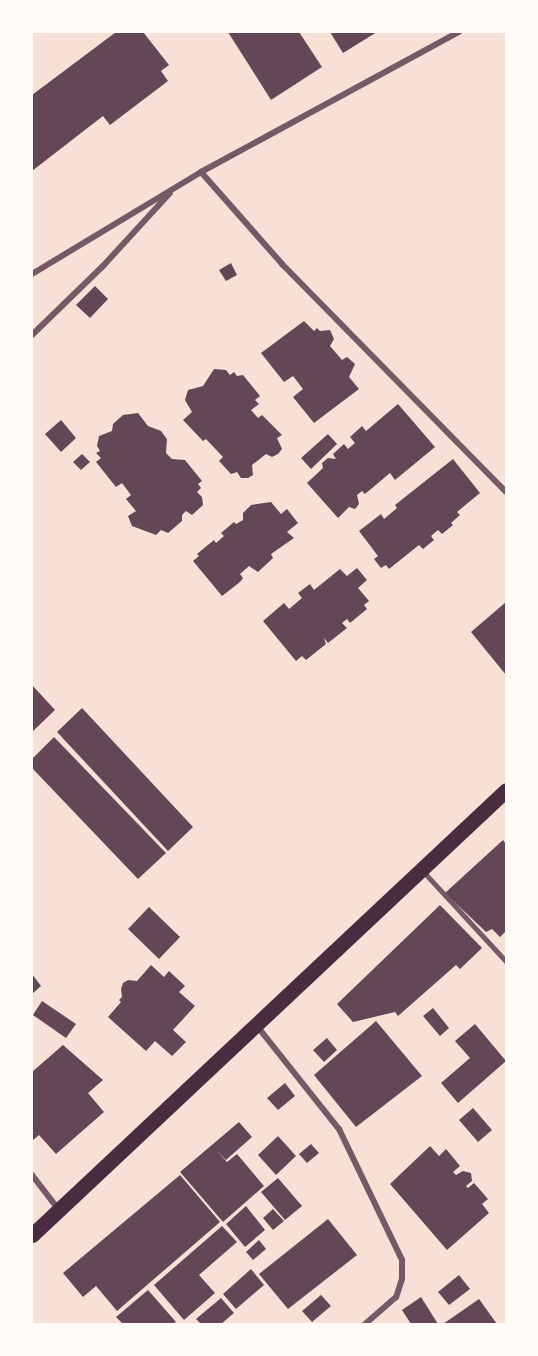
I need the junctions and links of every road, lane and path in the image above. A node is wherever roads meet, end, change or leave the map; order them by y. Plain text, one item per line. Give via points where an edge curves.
1 (459, 32) edge
2 (201, 172) junction
3 (175, 188) junction
4 (32, 274) edge
5 (32, 334) edge
6 (507, 492) edge
7 (507, 790) edge
8 (423, 871) junction
9 (507, 961) edge
10 (256, 1024) junction
11 (32, 1175) edge
12 (59, 1210) junction
13 (32, 1235) edge
14 (365, 1324) edge

1 - 2 street
2 - 3 street
2 - 6 street via 282,264
3 - 4 street
3 - 5 street via 103,266
7 - 8 main road
8 - 9 lane
8 - 10 main road
10 - 12 main road
10 - 14 street via 339,1129 402,1260 402,1279 396,1297
11 - 12 street
12 - 13 main road

